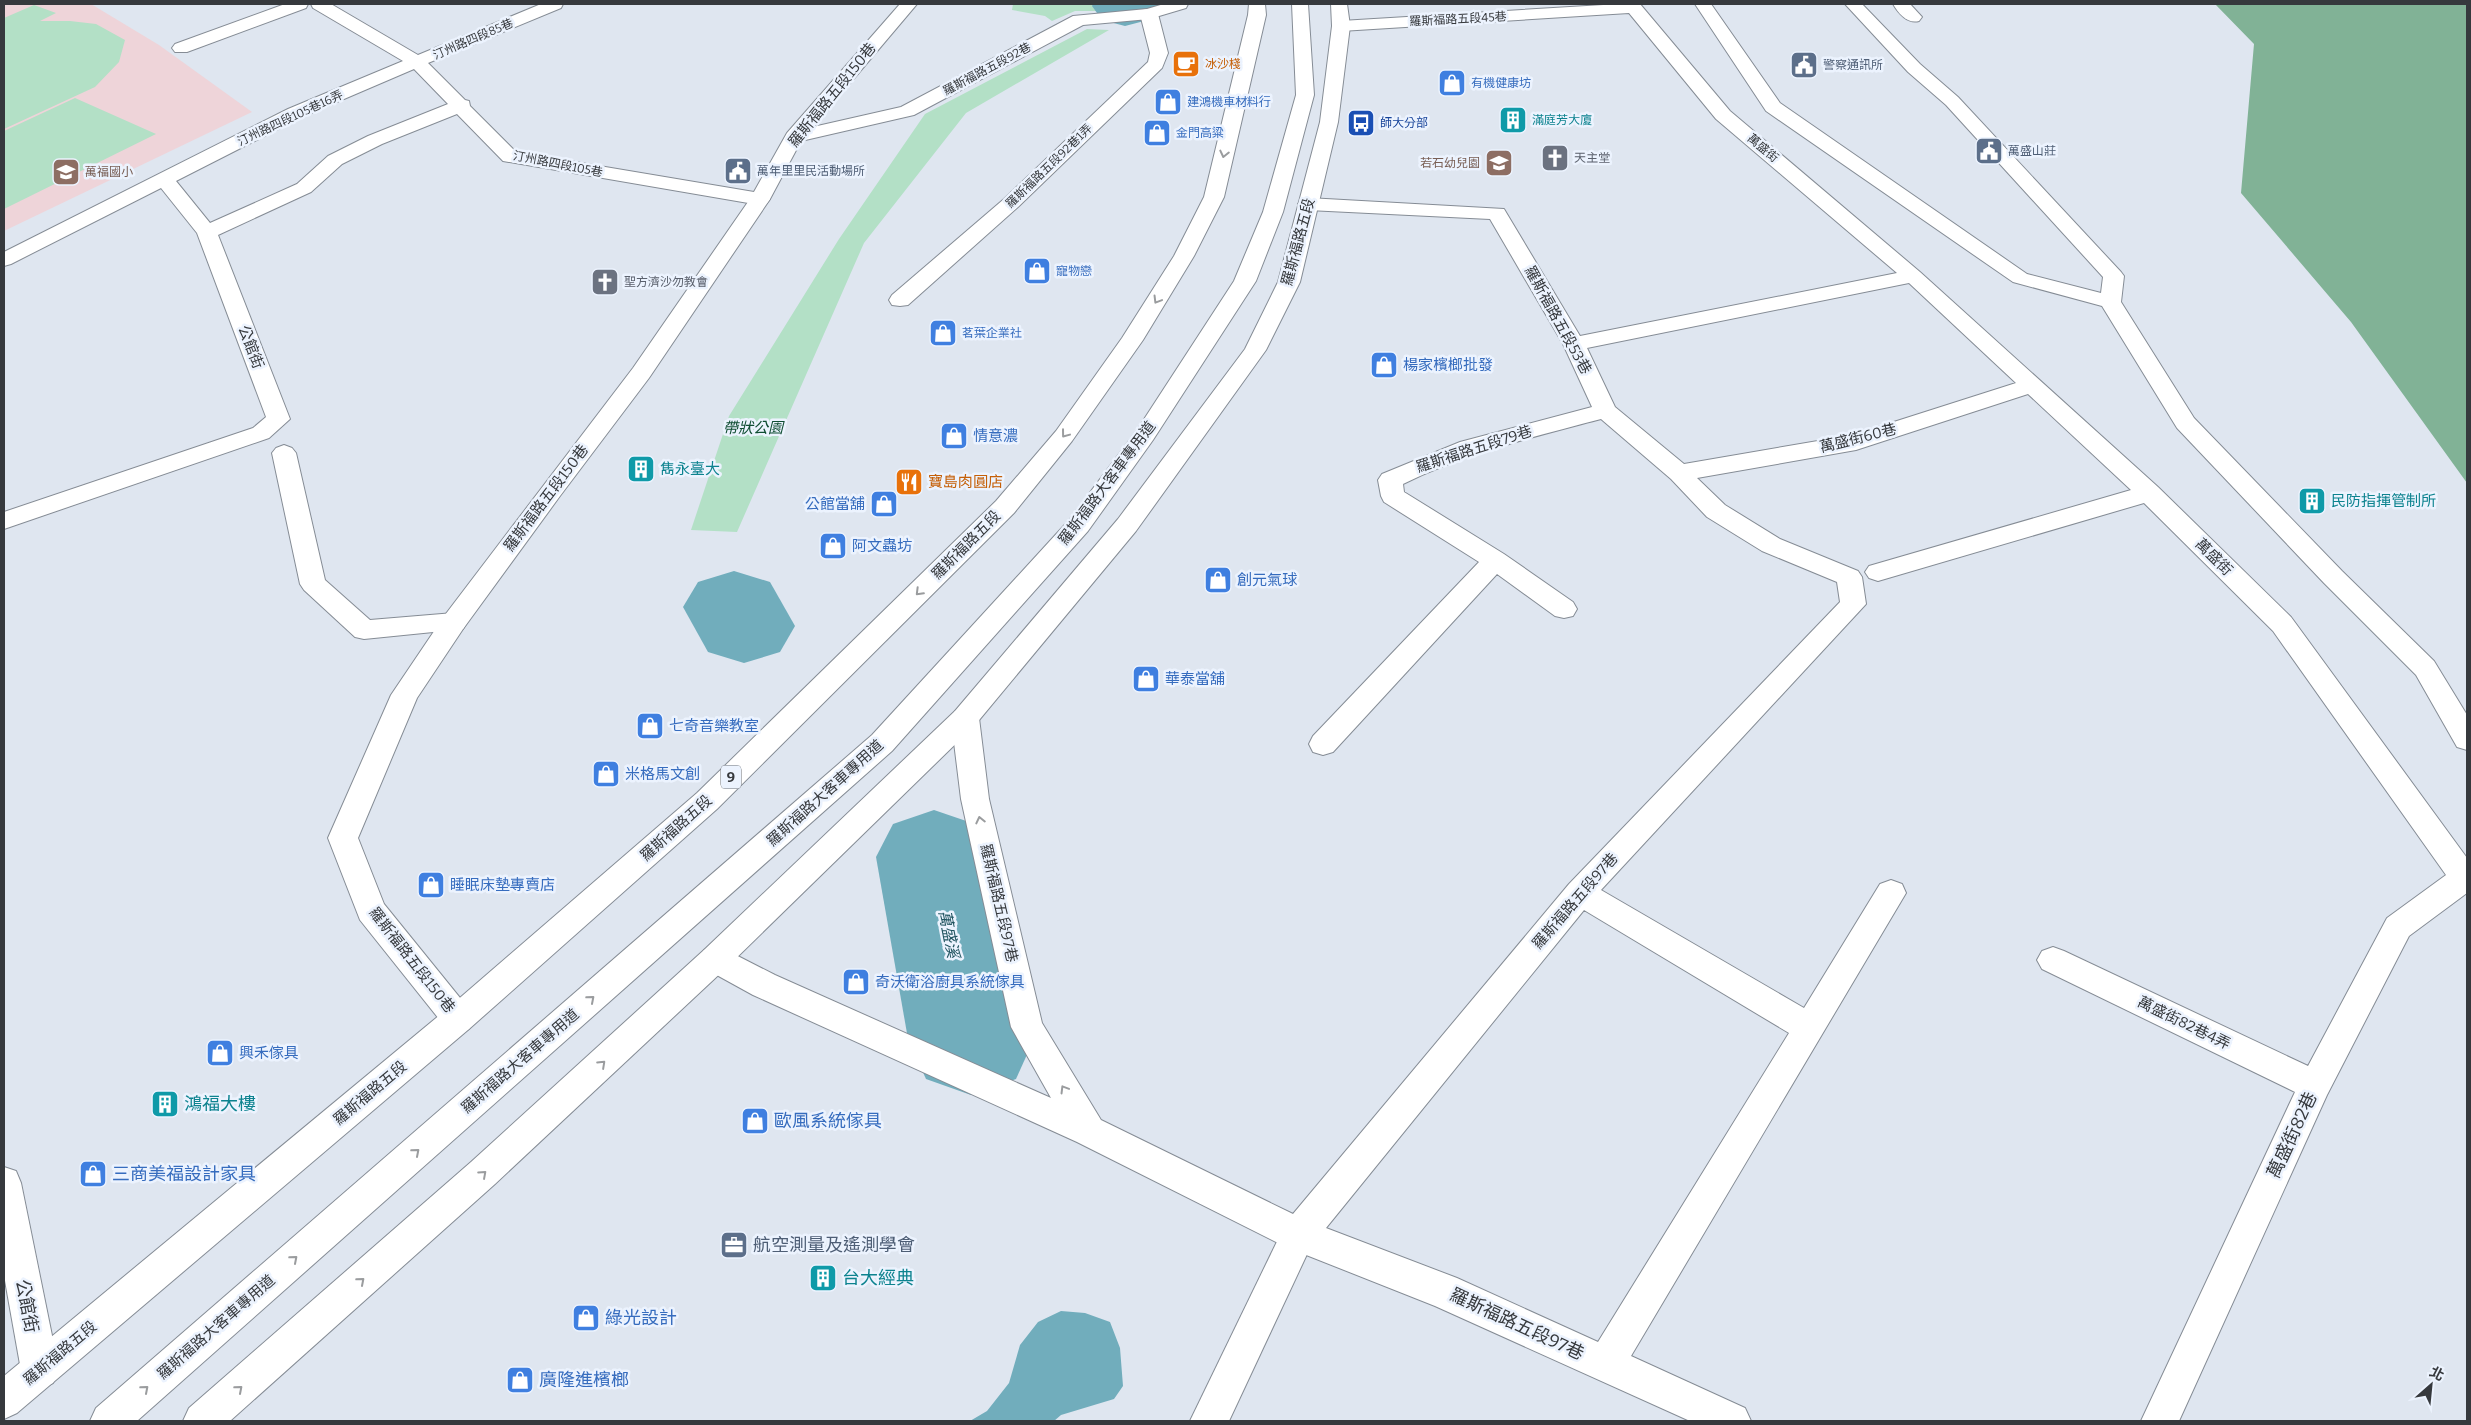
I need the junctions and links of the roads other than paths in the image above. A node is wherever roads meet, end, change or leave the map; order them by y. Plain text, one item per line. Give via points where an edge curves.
1 (300, 4) edge
2 (319, 4) edge
3 (555, 4) edge
4 (909, 4) edge
5 (1180, 4) edge
6 (1257, 4) edge
7 (1300, 4) edge
8 (1703, 4) edge
9 (1853, 4) edge
10 (1902, 4) edge
11 (1632, 6) edge
12 (1150, 14) junction
13 (1340, 15) edge
14 (1913, 17) dead end
15 (181, 48) dead end
16 (418, 62) junction
17 (462, 105) junction
18 (794, 137) junction
19 (164, 178) junction
20 (760, 199) junction
21 (1308, 204) junction
22 (207, 232) junction
23 (4, 260) edge
24 (1913, 276) junction
25 (900, 300) dead end
26 (2110, 302) junction
27 (1574, 344) junction
28 (2032, 385) junction
29 (1605, 411) junction
30 (284, 453) dead end
31 (1679, 473) junction
32 (2149, 493) junction
33 (4, 521) edge
34 (1495, 560) junction
35 (1878, 572) dead end
36 (1849, 577) joint
37 (1564, 609) dead end
38 (454, 622) junction
39 (965, 718) junction
40 (2467, 739) edge
41 (1323, 744) dead end
42 (2466, 880) edge
43 (1580, 893) junction
44 (1891, 893) dead end
45 (715, 960) junction
46 (2053, 960) dead end
47 (458, 1019) junction
48 (1809, 1028) junction
49 (2315, 1085) junction
50 (1089, 1131) junction
51 (4, 1183) edge
52 (1298, 1235) junction
53 (1605, 1365) junction
54 (40, 1370) junction
55 (4, 1400) edge
56 (109, 1421) edge
57 (202, 1421) edge
58 (1209, 1421) edge
59 (1732, 1421) edge
60 (2160, 1421) edge

1 - 15 street
2 - 16 street, 汀州路四段105巷
3 - 16 street, 汀州路四段85巷
4 - 18 street, 羅斯福路五段150巷
5 - 12 street, 羅斯福路五段92巷
6 -> 47 street, 羅斯福路五段 / 9 via 1214,197 1184,256 1132,340 1064,436 1005,507 706,801
56 -> 7 street, 羅斯福路大客車專用道 via 882,742 1079,525 1145,435 1246,280 1273,212 1305,95
8 - 26 street via 1773,106 2020,278
9 - 26 street via 1901,55 1952,101 2114,276
10 - 14 street
11 - 13 street, 羅斯福路五段45巷
11 - 24 street, 萬盛街 via 1723,115
12 - 18 street, 羅斯福路五段92巷 via 1079,20 907,111
12 - 25 street, 羅斯福路五段92巷1弄 via 1159,52 1156,64 1011,203
13 - 21 street, 羅斯福路五段 via 1329,122
16 - 17 street, 汀州路四段105巷
16 - 19 street, 汀州路四段105巷16弄 via 295,113
17 - 20 street, 汀州路四段105巷 via 510,156
17 - 22 street via 375,140 335,160 304,188
18 - 20 street, 羅斯福路五段150巷
19 - 22 street, 公館街
19 - 23 street
20 - 38 street, 羅斯福路五段150巷 via 641,373
21 - 27 street, 羅斯福路五段53巷 via 1497,213
21 - 39 street, 羅斯福路五段 via 1289,282 1255,350 1133,517
22 - 33 street, 公館街 via 278,418 261,434
24 - 27 street
24 - 28 street, 萬盛街
26 - 40 street via 2185,423 2332,577 2425,668
27 - 29 street, 羅斯福路五段53巷
28 - 31 street, 萬盛街60巷 via 1856,442
28 - 32 street, 萬盛街
29 - 31 street, 羅斯福路五段53巷
29 - 34 street, 羅斯福路五段79巷 via 1484,443 1425,462 1390,480 1394,496
30 - 38 street via 313,584 364,630
31 - 36 street, 羅斯福路五段53巷 via 1716,512 1763,541
32 - 35 street
32 - 42 street, 萬盛街 via 2282,624
34 - 37 street, 羅斯福路五段79巷
34 - 41 street
36 - 43 street, 羅斯福路五段97巷 via 1853,604
38 - 47 street, 羅斯福路五段150巷 via 405,695 343,838 370,911
39 - 45 street, 羅斯福路五段
50 -> 39 street, 羅斯福路五段97巷 via 1027,1027 975,798
42 - 49 street, 萬盛街82巷 via 2398,927
43 - 48 street
43 - 52 street, 羅斯福路五段97巷
44 - 48 street
45 - 50 street, 羅斯福路五段97巷
57 -> 45 street, 羅斯福路五段 via 484,1173
46 - 49 street, 萬盛街82巷4弄
47 - 54 street, 羅斯福路五段 / 9
48 - 53 street
49 - 60 street, 萬盛街82巷
50 - 52 street, 羅斯福路五段97巷
51 - 54 street, 公館街
52 - 53 street, 羅斯福路五段97巷 via 1444,1291
52 - 58 street
53 - 59 street, 羅斯福路五段97巷
54 - 55 street, 羅斯福路五段 / 9

